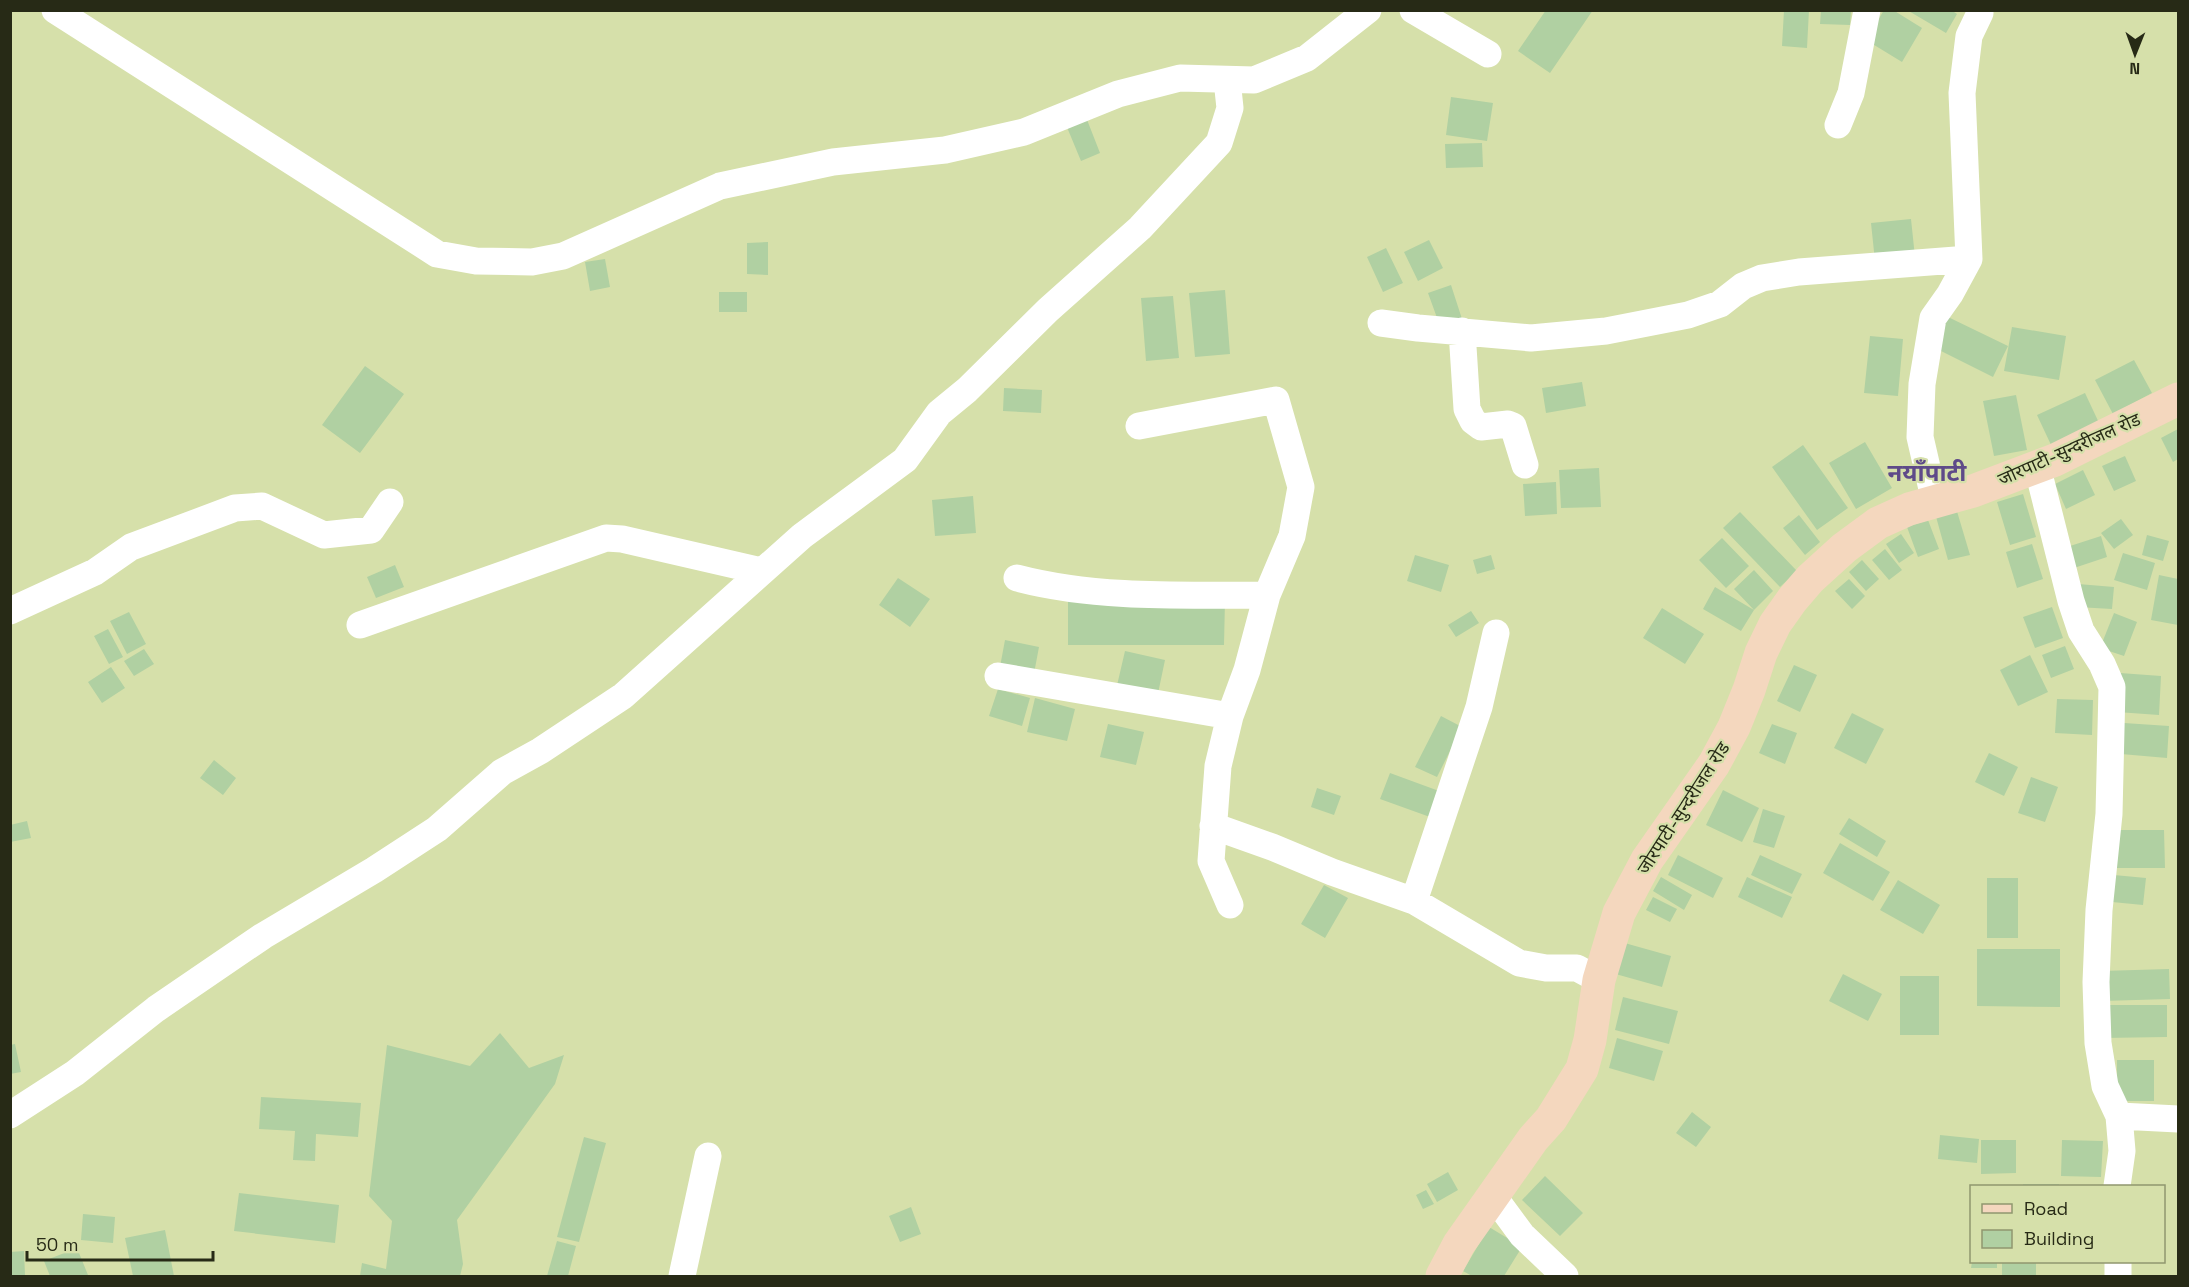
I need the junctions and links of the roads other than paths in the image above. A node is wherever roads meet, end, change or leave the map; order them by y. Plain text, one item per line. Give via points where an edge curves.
1 (55, 10) edge
2 (1368, 10) edge
3 (1413, 10) edge
4 (1867, 10) edge
5 (1979, 10) edge
6 (1488, 54) dead end
7 (1227, 80) junction
8 (1838, 125) dead end
9 (1969, 259) junction
10 (1381, 323) dead end
11 (1462, 331) junction
12 (2178, 399) edge
13 (1139, 426) dead end
14 (1525, 465) dead end
15 (2037, 466) junction
16 (390, 502) dead end
17 (1935, 502) junction
18 (761, 571) junction
19 (1017, 578) dead end
20 (1267, 595) junction
21 (10, 611) edge
22 (360, 625) dead end
23 (1496, 633) dead end
24 (998, 676) dead end
25 (1230, 716) junction
26 (1213, 826) junction
27 (1414, 901) junction
28 (1230, 904) dead end
29 (1599, 980) junction
30 (10, 1115) edge
31 (2119, 1116) junction
32 (2178, 1119) edge
33 (708, 1156) dead end
34 (2117, 1185) edge
35 (1494, 1197) junction
36 (682, 1276) edge
37 (1442, 1276) edge
38 (1565, 1276) edge

1 - 7 street via 437,254 476,261 532,262 562,256 720,186 833,162 945,150 1024,132 1118,94 1180,78
2 - 7 street via 1307,58 1254,80
3 - 6 street
4 - 8 street via 1851,93
5 - 9 street via 1969,36 1962,93
7 - 18 street via 1230,108 1219,143 1140,228 939,413 905,460
9 - 11 street via 1762,278 1743,286 1720,304 1688,315 1606,331 1530,338
9 - 17 street via 1934,318 1922,384 1920,437
10 - 11 street
11 - 14 street via 1467,408 1473,421 1481,427 1512,426
12 - 15 main road, जोरपाटी-सुन्दरीजल रोड
13 - 20 street via 1276,400 1301,488 1293,536
15 - 17 main road, जोरपाटी-सुन्दरीजल रोड
15 - 31 street via 2081,631 2112,687 2109,814 2096,982 2098,1043 2105,1086
16 - 21 street via 371,530 324,535 262,506 235,508 131,547 95,572
17 - 29 main road, जोरपाटी-सुन्दरीजल रोड via 1908,509 1878,524 1844,548 1792,600 1761,653 1738,718 1719,754 1647,860 1619,913
18 - 22 street via 622,538 606,538
18 - 30 street via 622,696 502,772 437,829 263,936 156,1009 75,1073
19 - 20 street via 1097,592
20 - 25 street
23 - 27 street via 1479,707
24 - 25 street
25 - 26 street via 1218,766
26 - 27 street
26 - 28 street via 1211,861
27 - 29 street via 1518,963 1577,968
29 - 35 main road, जोरपाटी-सुन्दरीजल रोड via 1582,1070
31 - 32 street
31 - 34 street via 2122,1151
33 - 36 street
35 - 37 main road, जोरपाटी-सुन्दरीजल रोड via 1459,1244
35 - 38 street via 1522,1235

